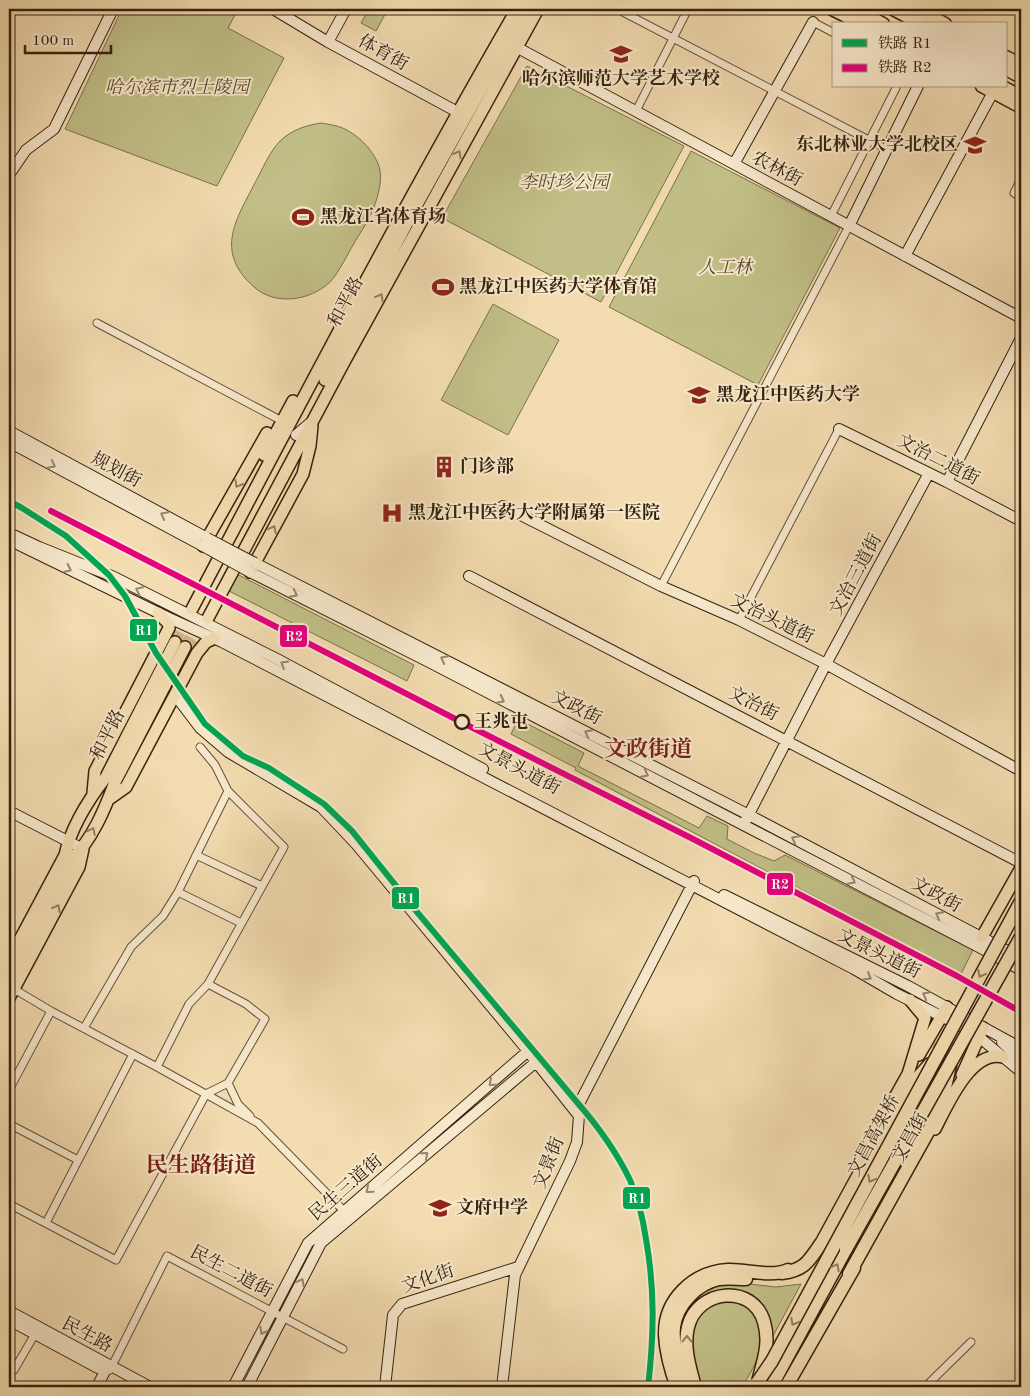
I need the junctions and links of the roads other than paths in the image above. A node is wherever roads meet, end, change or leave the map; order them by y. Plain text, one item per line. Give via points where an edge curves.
1 (114, 9) edge
2 (273, 9) edge
3 (346, 9) edge
4 (508, 9) edge
5 (516, 9) edge
6 (526, 9) edge
7 (538, 9) edge
8 (617, 9) edge
9 (688, 9) edge
10 (832, 9) edge
11 (848, 9) edge
12 (855, 9) edge
13 (894, 9) edge
14 (917, 9) edge
15 (813, 22) joint
16 (858, 22) edge
17 (865, 22) edge
18 (879, 22) edge
19 (918, 22) edge
20 (941, 22) edge
21 (832, 32) edge
22 (673, 38) junction
23 (328, 42) junction
24 (518, 48) junction
25 (1008, 58) edge
26 (1021, 65) edge
27 (1008, 70) edge
28 (1021, 77) edge
29 (896, 88) edge
30 (917, 88) edge
31 (992, 88) edge
32 (775, 91) junction
33 (1021, 97) edge
34 (1021, 107) edge
35 (452, 109) junction
36 (636, 111) junction
37 (869, 140) junction
38 (886, 149) junction
39 (734, 164) junction
40 (9, 175) edge
41 (1021, 179) edge
42 (1021, 197) edge
43 (830, 216) junction
44 (848, 226) junction
45 (905, 256) junction
46 (1021, 318) edge
47 (97, 323) dead end
48 (1021, 338) edge
49 (313, 404) junction
50 (312, 421) junction
51 (286, 427) junction
52 (839, 429) joint
53 (9, 432) edge
54 (9, 442) edge
55 (929, 473) junction
56 (947, 482) junction
57 (503, 506) dead end
58 (1021, 522) edge
59 (9, 533) edge
60 (9, 540) edge
61 (205, 542) junction
62 (253, 567) junction
63 (469, 576) dead end
64 (661, 586) junction
65 (189, 608) tunnel mouth
66 (158, 613) junction
67 (739, 620) junction
68 (215, 638) junction
69 (826, 664) junction
70 (175, 695) junction
71 (788, 740) junction
72 (200, 747) dead end
73 (1021, 771) edge
74 (228, 791) junction
75 (93, 793) junction
76 (109, 799) junction
77 (9, 811) edge
78 (749, 815) junction
79 (744, 825) junction
80 (68, 842) junction
81 (83, 849) junction
82 (196, 855) junction
83 (1021, 863) edge
84 (1021, 868) edge
85 (1014, 882) junction
86 (696, 885) junction
87 (262, 886) junction
88 (178, 892) junction
89 (1021, 899) edge
90 (241, 923) junction
91 (1021, 937) edge
92 (980, 942) junction
93 (9, 944) edge
94 (1021, 958) edge
95 (9, 960) edge
96 (1021, 970) edge
97 (208, 984) junction
98 (10, 989) edge
99 (910, 1000) junction
100 (51, 1012) junction
101 (945, 1012) junction
102 (84, 1028) junction
103 (981, 1032) junction
104 (1021, 1048) edge
105 (528, 1051) junction
106 (133, 1054) junction
107 (938, 1054) junction
108 (1003, 1057) junction
109 (1021, 1060) edge
110 (536, 1062) junction
111 (951, 1062) junction
112 (157, 1067) junction
113 (1021, 1072) edge
114 (908, 1074) junction
115 (228, 1083) junction
116 (9, 1090) edge
117 (206, 1094) junction
118 (953, 1095) junction
119 (579, 1116) junction
120 (258, 1123) junction
121 (9, 1124) edge
122 (78, 1160) junction
123 (9, 1204) edge
124 (344, 1212) junction
125 (46, 1223) junction
126 (821, 1239) junction
127 (835, 1245) junction
128 (861, 1256) junction
129 (518, 1267) junction
130 (9, 1311) edge
131 (273, 1312) junction
132 (282, 1317) junction
133 (9, 1320) edge
134 (35, 1334) junction
135 (971, 1342) dead end
136 (343, 1349) dead end
137 (9, 1368) edge
138 (109, 1370) junction
139 (756, 1385) edge
140 (97, 1387) edge
141 (136, 1387) edge
142 (150, 1387) edge
143 (233, 1387) edge
144 (247, 1387) edge
145 (386, 1387) edge
146 (502, 1387) edge
147 (508, 1387) edge
148 (676, 1387) edge
149 (685, 1387) edge
150 (695, 1387) edge
151 (771, 1387) edge
152 (786, 1387) edge
153 (925, 1387) edge

1 - 40 main road via 54,129 26,150
2 - 23 main road, 体育街
3 - 23 main road
4 - 35 main road
5 - 51 main road, 和平路
6 - 49 main road, 和平路 via 415,208
7 - 24 main road
8 - 22 street
9 - 22 street
10 - 16 highway
11 - 17 highway
12 - 18 highway
13 - 19 highway
14 - 20 highway
15 - 21 street
15 - 32 main road
22 - 32 street
22 - 36 street
23 - 35 main road, 体育街
24 - 36 main road, 农林街
50 -> 24 main road
25 - 26 highway
27 - 28 highway
29 - 37 street
30 - 38 main road
31 - 33 highway
31 - 34 highway
31 - 45 main road
32 - 37 street
32 - 39 main road
35 - 51 main road
36 - 39 main road, 农林街
37 - 38 street
37 - 43 street
38 - 44 main road
39 - 43 main road, 农林街
41 - 42 street via 1014,193
43 - 44 main road, 农林街
44 - 45 main road, 农林街
44 - 64 street
45 - 46 main road, 农林街
47 - 51 street
48 - 56 main road
49 - 50 main road
49 - 51 main road, 和平路
50 - 51 main road
50 - 51 main road, 和平路 via 205,616
62 -> 50 main road via 302,474 310,446
51 -> 61 main road via 272,426
51 - 65 main road, 和平路
52 - 55 main road, 文治二道街
52 - 67 street
61 -> 53 main road, 规划街
54 -> 61 main road, 规划街
55 - 56 main road, 文治二道街
55 - 69 main road, 文治三道街
56 - 58 main road, 文治二道街
57 - 64 main road, 文治头道街
86 -> 59 main road, 文景头道街 via 234,638 109,575
60 -> 66 main road, 文景头道街
61 - 62 main road, 文政街, bridge
78 -> 62 main road, 文政街
62 -> 79 main road, 文政街
63 - 71 main road, 文治街
64 - 67 main road, 文治头道街
66 - 68 main road, 文景头道街
66 - 75 main road via 169,624 168,628 95,771
67 - 69 main road, 文治头道街
68 - 70 main road via 206,642 197,653
68 - 86 main road, 文景头道街
69 - 71 main road, 文治三道街
69 - 73 main road, 文治头道街
70 - 76 main road via 126,787
70 - 105 main road via 200,728 228,752 320,807 356,844
71 - 78 main road, 文治三道街
71 - 83 main road, 文治街
72 - 74 street
74 - 82 street
74 - 87 street via 284,847
75 - 76 main road via 180,645 121,784
75 - 80 main road
81 -> 76 main road
77 - 80 main road
78 - 79 main road, 文治三道街
92 -> 78 main road, 文政街
79 -> 92 main road, 文政街
80 - 81 main road
80 - 93 main road via 58,852
80 - 95 main road via 65,855
98 -> 81 main road via 72,858
82 - 87 street
82 - 88 street
84 - 85 main road
85 - 89 main road via 1014,894
85 - 92 main road
86 -> 99 main road, 文景头道街
101 -> 86 main road, 文景头道街
86 - 119 main road, 文景街 via 580,1102
86 - 147 main road, 文景街 via 585,1104 582,1144 576,1162 521,1274
87 - 90 street
88 - 90 street
88 - 102 street via 163,916 131,947
89 -> 107 highway, 文昌高架桥, bridge
90 - 97 street
91 - 111 highway, 文昌高架桥, bridge
92 - 94 main road
92 - 96 main road
97 - 112 street via 189,1004
97 - 115 street via 246,1004 265,1019
98 - 100 street
99 - 101 main road, 文景头道街
99 - 114 main road via 925,1018
100 - 102 street
100 - 116 street
101 - 103 main road, 文景头道街 via 973,1032
101 - 114 main road
102 - 106 street
103 - 104 main road, 文景头道街
103 - 108 main road, 文景头道街
103 - 109 main road, 文景头道街 via 1001,1041
103 - 118 main road
105 - 110 main road
105 -> 124 main road, 民生三道街
106 - 112 street
106 - 122 street
107 - 126 highway, bridge via 911,1085
107 -> 127 highway, 文昌高架桥, bridge
108 - 113 main road, 文景头道街
108 - 118 main road, 文昌街 via 996,1055 976,1064
110 - 119 main road
132 -> 110 main road, 民生三道街 via 321,1243
111 - 128 highway, bridge via 942,1100
151 -> 111 highway, 文昌高架桥, bridge
112 - 117 street
114 - 126 main road
115 - 117 street
115 - 120 street via 238,1104
117 - 120 street
117 - 125 street via 116,1260
118 - 128 main road, 文昌街
119 - 129 main road, 文景街 via 577,1142 570,1160
120 - 124 street
121 - 122 street
122 - 125 street
123 - 125 street
124 - 131 main road, 民生三道街 via 308,1243
126 - 148 highway via 809,1261 797,1271 726,1270 710,1273 687,1285 678,1294 665,1333
127 -> 139 highway, 文昌高架桥, bridge
127 - 149 highway via 806,1274 790,1280 719,1279 692,1294 684,1302 674,1327
128 - 152 highway, 文昌街
129 - 145 main road, 文化街 via 402,1304 393,1315
129 - 146 main road, 文景街
130 - 138 main road, 民生路
131 - 132 street, 民生二道街
131 - 138 street, 民生二道街 via 166,1256
131 -> 143 main road, 民生三道街
132 - 136 street, 民生二道街
132 - 144 main road, 民生三道街
133 - 134 main road, 民生路
134 - 137 street via 14,1370
134 - 138 main road, 民生路
135 - 153 street
138 - 140 main road, 民生二道街
138 - 141 main road, 民生路
138 - 142 main road, 民生路
150 -> 139 highway via 688,1356 688,1326 702,1303 723,1295 740,1297 752,1304 764,1320 766,1354

